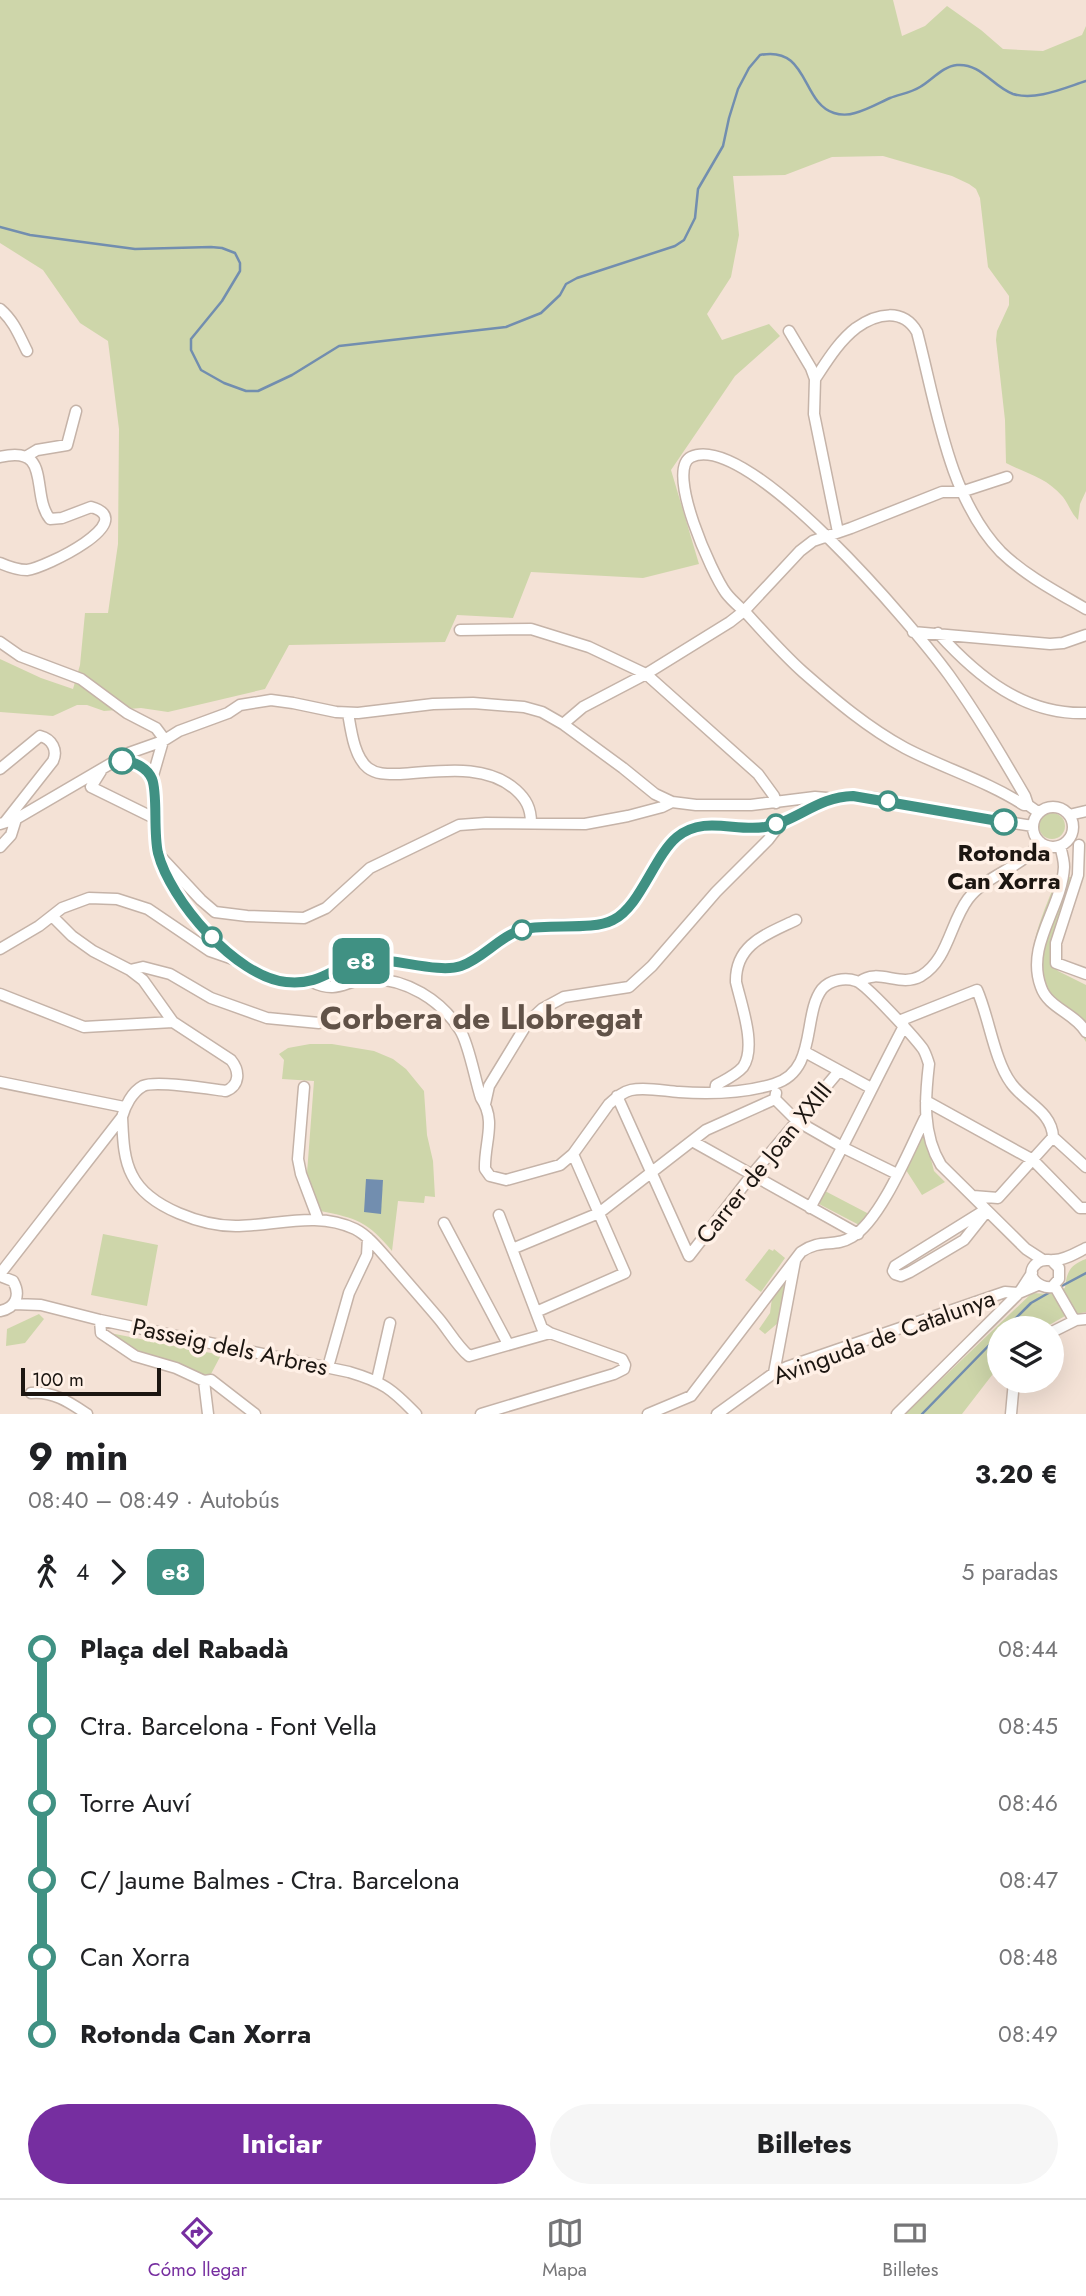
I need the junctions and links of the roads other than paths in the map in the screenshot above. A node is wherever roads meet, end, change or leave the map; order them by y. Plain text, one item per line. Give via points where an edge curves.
1 (0, 309) edge
2 (789, 331) dead end
3 (27, 351) dead end
4 (815, 379) junction
5 (76, 411) dead end
6 (27, 456) junction
7 (0, 457) edge
8 (1007, 477) dead end
9 (961, 492) junction
10 (838, 532) junction
11 (827, 536) junction
12 (0, 564) edge
13 (1086, 609) edge
14 (744, 611) junction
15 (460, 630) dead end
16 (913, 632) junction
17 (938, 634) junction
18 (1086, 635) edge
19 (0, 642) edge
20 (646, 674) junction
21 (348, 713) junction
22 (1086, 713) edge
23 (563, 724) junction
24 (163, 741) junction
25 (115, 761) junction
26 (103, 768) junction
27 (0, 769) edge
28 (152, 779) junction
29 (831, 798) junction
30 (1024, 801) junction
31 (672, 802) junction
32 (776, 803) junction
33 (1086, 811) edge
34 (1038, 812) junction
35 (1069, 815) junction
36 (154, 818) junction
37 (16, 819) junction
38 (782, 822) junction
39 (2, 823) edge
40 (531, 823) junction
41 (1033, 826) junction
42 (756, 828) junction
43 (1070, 838) junction
44 (1040, 842) junction
45 (761, 845) junction
46 (1060, 846) junction
47 (0, 847) edge
48 (1083, 847) edge
49 (158, 854) junction
50 (52, 916) junction
51 (796, 920) dead end
52 (218, 942) junction
53 (206, 947) junction
54 (0, 948) edge
55 (239, 961) junction
56 (130, 970) junction
57 (334, 972) junction
58 (1086, 974) edge
59 (312, 982) junction
60 (859, 982) junction
61 (340, 988) junction
62 (0, 994) edge
63 (173, 1022) junction
64 (319, 1023) dead end
65 (901, 1024) junction
66 (1086, 1032) edge
67 (805, 1052) junction
68 (839, 1071) junction
69 (474, 1076) junction
70 (0, 1082) edge
71 (491, 1083) junction
72 (769, 1086) junction
73 (304, 1087) dead end
74 (871, 1088) junction
75 (715, 1092) junction
76 (617, 1096) junction
77 (774, 1100) junction
78 (926, 1101) junction
79 (485, 1104) junction
80 (123, 1112) junction
81 (925, 1118) junction
82 (797, 1121) junction
83 (108, 1134) junction
84 (1053, 1137) junction
85 (123, 1138) junction
86 (692, 1142) junction
87 (844, 1148) junction
88 (573, 1154) junction
89 (1033, 1160) junction
90 (1086, 1167) edge
91 (652, 1173) junction
92 (897, 1174) junction
93 (751, 1176) junction
94 (972, 1196) junction
95 (1086, 1208) edge
96 (810, 1209) junction
97 (986, 1211) junction
98 (599, 1213) junction
99 (499, 1215) dead end
100 (318, 1219) junction
101 (444, 1223) dead end
102 (858, 1234) junction
103 (368, 1238) junction
104 (1086, 1248) edge
105 (512, 1249) junction
106 (1026, 1249) junction
107 (1069, 1256) junction
108 (796, 1257) junction
109 (1048, 1260) junction
110 (1033, 1271) junction
111 (0, 1275) edge
112 (1051, 1281) junction
113 (17, 1292) junction
114 (1019, 1293) junction
115 (14, 1304) junction
116 (31, 1304) junction
117 (0, 1311) edge
118 (536, 1312) junction
119 (1076, 1316) edge
120 (100, 1320) junction
121 (390, 1323) dead end
122 (550, 1333) junction
123 (508, 1344) junction
124 (328, 1367) junction
125 (774, 1373) junction
126 (377, 1380) junction
127 (204, 1381) junction
128 (31, 1393) dead end
129 (1013, 1393) edge
130 (86, 1414) edge
131 (208, 1414) edge
132 (255, 1414) edge
133 (416, 1414) edge
134 (481, 1414) edge
135 (648, 1414) edge
136 (717, 1414) edge
137 (897, 1414) edge
138 (1011, 1414) edge

1 - 3 street via 16,327
2 - 4 street
4 - 9 street via 858,327 886,315 911,322
4 - 10 street via 814,414
5 - 6 street via 67,445
6 - 7 street
6 - 12 street via 36,468 50,519 91,507 102,511 104,522 77,549 39,568 12,569
8 - 9 street
9 - 10 street via 942,492
9 - 13 street via 1000,551 1032,577
10 - 11 street
11 - 14 street via 800,551
11 - 14 street via 726,458 699,454 688,458 682,478 710,567
11 - 16 street
14 - 20 street
14 - 30 street via 801,671 877,732
15 - 20 street via 531,629 589,647
16 - 17 street
16 - 30 street via 949,675
17 - 18 street via 1050,644
17 - 22 street via 968,665 1009,695 1038,707
19 - 24 street via 20,656 81,679 156,728
20 - 23 street via 583,707
20 - 32 street via 758,774
21 - 23 street via 473,703 533,709
21 - 24 street via 293,702 251,702
21 - 40 street via 362,761 371,770 389,774 477,772 496,777 527,801
23 - 31 street
24 - 25 street
24 - 28 street
25 - 26 street
25 - 28 street via 134,763
26 - 36 street via 91,787
26 - 37 street
27 - 39 street via 40,736 54,748 53,761
28 - 36 street
29 - 32 street
29 - 38 street
29 - 41 street via 867,797
30 - 34 street
31 - 32 street via 722,806
31 - 40 street via 599,822
33 - 35 street
34 - 35 street via 1054,806
34 - 41 street
35 - 43 street via 1073,826
36 - 49 street
37 - 39 street
37 - 47 street via 11,835
38 - 42 street
38 - 45 street
40 - 49 street via 458,825 370,868 327,908 304,918 215,912
41 - 44 street
42 - 45 street
42 - 57 street via 709,825 676,838 621,915 607,923 523,930 458,967 378,959 351,963
43 - 46 street
43 - 48 street
44 - 46 street
44 - 60 street via 969,898 928,971 908,980 876,975
45 - 71 street via 629,987 564,997 528,1021
46 - 66 street via 1061,888 1040,940 1037,975 1044,994
48 - 58 street via 1056,943 1056,964
49 - 52 street via 167,879 187,909
50 - 53 street via 89,898 117,899 148,909
50 - 54 street
50 - 56 street via 93,951
51 - 75 street via 748,945 740,958 735,974 749,1053 742,1067 716,1085
52 - 53 street
52 - 55 street
53 - 55 street
55 - 59 street via 269,979
56 - 63 street via 143,980
56 - 64 street via 143,967 170,974 211,998 267,1018
57 - 59 street
57 - 61 street
59 - 61 street
60 - 65 street
60 - 67 street via 834,981 821,990
61 - 69 street via 368,979 416,988 440,1006 461,1031
62 - 63 street via 84,1027
63 - 80 street via 227,1057 236,1068 237,1081 226,1091 150,1084 143,1086
65 - 74 street
65 - 78 street via 927,1056
65 - 84 street via 977,990 1010,1082 1049,1120
67 - 68 street
67 - 72 street via 788,1077
68 - 74 street
68 - 82 street, Carrer de Joan XXIII
69 - 71 street
69 - 79 street
70 - 80 street
71 - 79 street
72 - 75 street
72 - 77 street via 776,1089
73 - 100 street via 298,1159
74 - 87 street
75 - 76 street via 633,1090
76 - 88 street
76 - 91 street
77 - 82 street
77 - 86 street via 706,1130
78 - 81 street
78 - 89 street
79 - 88 street via 490,1122 485,1169 491,1176 512,1179 560,1165
80 - 83 street
80 - 85 street
81 - 92 street
81 - 94 street via 937,1159
82 - 87 street
82 - 93 street, Carrer de Joan XXIII
83 - 85 street
83 - 111 street
84 - 89 street
84 - 90 street
85 - 100 street via 131,1174 146,1193 195,1219 239,1226
86 - 91 street
86 - 93 street
87 - 92 street
87 - 96 street
88 - 98 street
89 - 94 street via 998,1198
89 - 95 street via 1080,1208
91 - 93 street, Carrer de Joan XXIII via 690,1256
91 - 98 street
92 - 102 street via 870,1222
93 - 96 street
94 - 97 street
96 - 102 street
97 - 97 street via 895,1266 895,1274 910,1272 964,1240
97 - 106 street
98 - 105 street
98 - 118 street via 625,1273
99 - 105 street
100 - 103 street via 346,1225
101 - 123 street
102 - 108 street via 844,1242 811,1245
103 - 123 street via 469,1356
103 - 124 street via 367,1255 349,1293
104 - 107 street
105 - 118 street
106 - 109 street
106 - 110 street
107 - 109 street
107 - 112 street
108 - 125 street
108 - 135 street via 691,1396
109 - 110 street
109 - 112 street
110 - 112 street via 1033,1280
110 - 114 street
111 - 113 street, Passeig dels Arbres via 13,1281
112 - 114 street
112 - 119 street
113 - 115 street
113 - 116 street, Passeig dels Arbres
114 - 125 street, Avinguda de Catalunya via 1005,1292
114 - 137 street
115 - 116 street, Passeig dels Arbres
115 - 117 street
116 - 120 street, Passeig dels Arbres
118 - 122 street via 542,1328
120 - 124 street, Passeig dels Arbres
120 - 127 street via 101,1333 135,1356
121 - 126 street
122 - 123 street
122 - 134 street via 622,1359 624,1369
124 - 126 street, Passeig dels Arbres
125 - 136 street, Avinguda de Catalunya
126 - 133 street, Passeig dels Arbres
127 - 131 street
127 - 132 street via 213,1381
128 - 130 street via 64,1399
129 - 138 street

